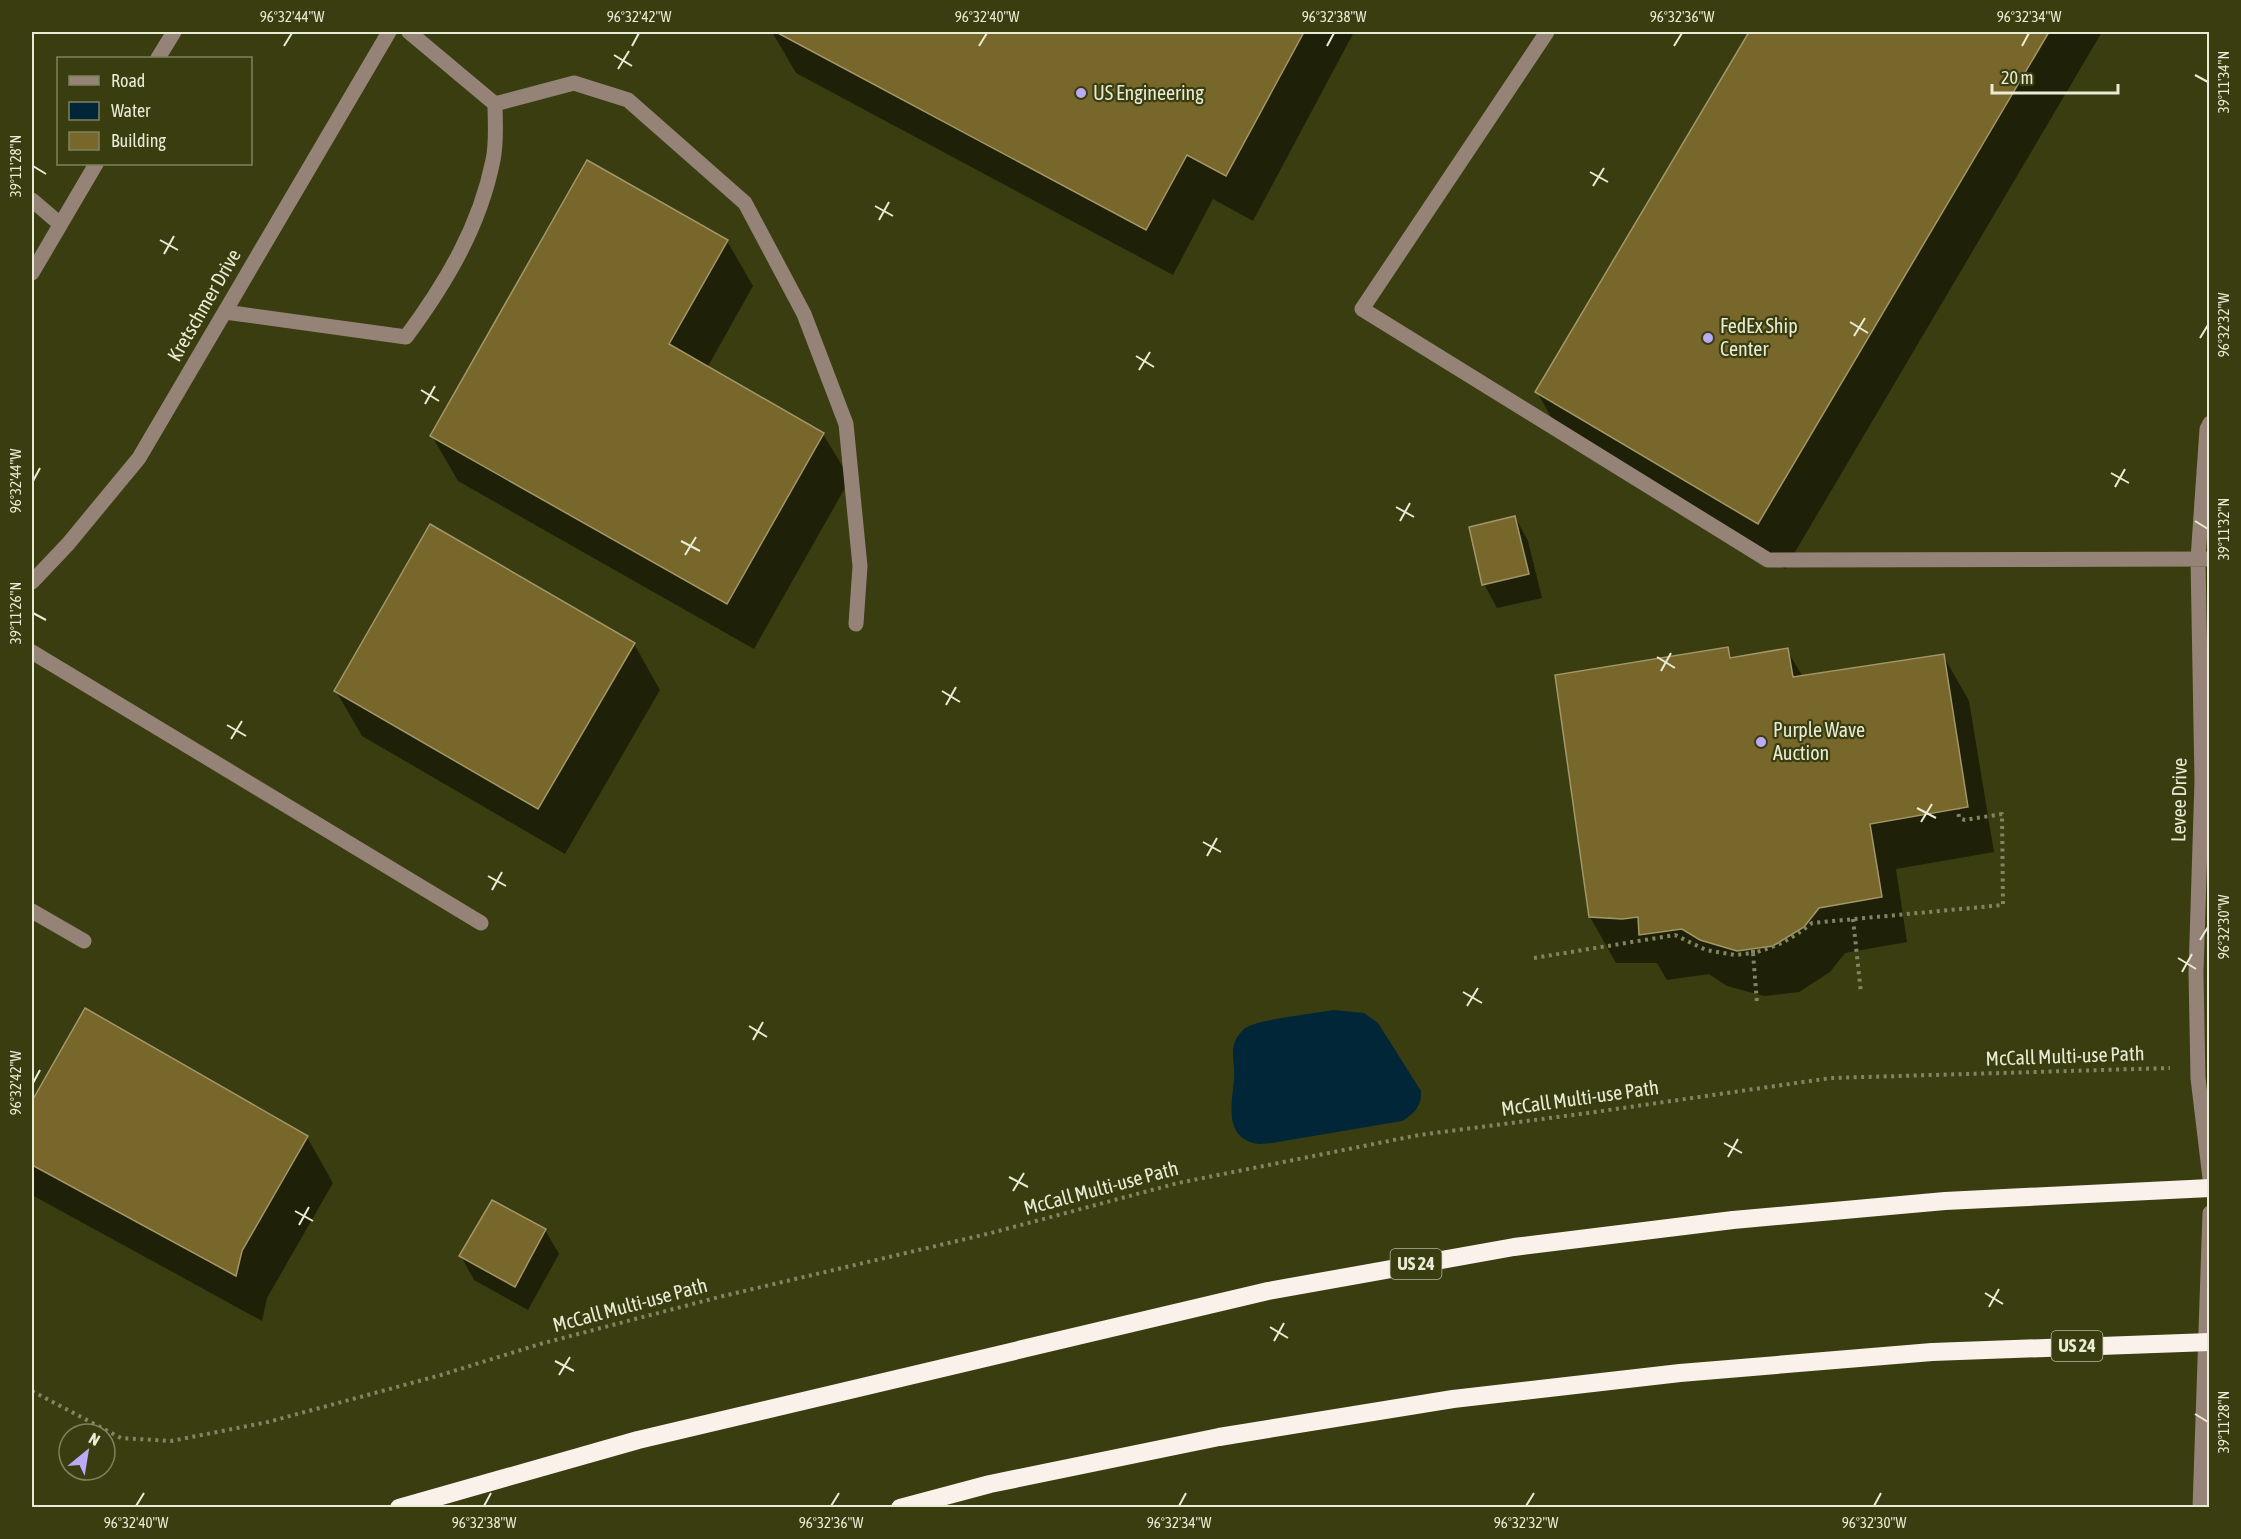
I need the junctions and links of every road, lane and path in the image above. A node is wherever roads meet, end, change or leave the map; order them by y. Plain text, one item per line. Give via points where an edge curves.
1 (174, 32) edge
2 (389, 32) edge
3 (409, 32) edge
4 (1547, 32) edge
5 (159, 57) edge
6 (495, 104) junction
7 (95, 165) edge
8 (32, 200) edge
9 (60, 224) junction
10 (32, 273) edge
11 (225, 312) junction
12 (2210, 423) edge
13 (2204, 559) edge
14 (32, 582) edge
15 (856, 624) dead end
16 (32, 652) edge
17 (1958, 809) dead end
18 (2204, 852) edge
19 (32, 911) edge
20 (1853, 919) junction
21 (481, 923) dead end
22 (84, 941) dead end
23 (1753, 952) junction
24 (1534, 958) dead end
25 (2203, 974) edge
26 (1861, 993) dead end
27 (1757, 1004) dead end
28 (2198, 1068) junction
29 (2210, 1178) edge
30 (2210, 1188) edge
31 (2210, 1213) edge
32 (2207, 1342) edge
33 (32, 1391) edge
34 (399, 1508) edge
35 (900, 1508) edge
36 (2200, 1508) edge

1 - 5 street
2 - 11 street, Kretschmer Drive
3 - 6 street
4 - 13 street via 1362,309 1768,560
6 - 11 street via 494,158 479,213 437,295 406,337
6 - 15 street via 574,83 628,100 745,203 804,314 846,424 860,566
7 - 9 street
8 - 9 street
9 - 10 street
11 - 14 street, Kretschmer Drive via 139,458
12 - 13 street, Levee Drive
13 - 18 street, Levee Drive
16 - 21 street
17 - 20 path via 1959,818 1965,820 2002,814 2002,905
18 - 25 street, Levee Drive
19 - 22 street
20 - 23 path via 1812,922 1792,939
20 - 26 path
23 - 24 path via 1735,955 1706,950 1675,935
23 - 27 path
25 - 28 street, Levee Drive
28 - 29 street, Levee Drive
28 - 33 path, McCall Multi-use Path via 1831,1078 1419,1135 1178,1183 540,1344 268,1422 171,1441 121,1438
30 - 34 highway, US 24 via 1945,1201 1733,1220 1514,1247 1244,1297 638,1440
31 - 32 street
32 - 35 highway, US 24 via 1932,1352 1680,1373 1452,1399 1220,1437 990,1484
32 - 36 street

